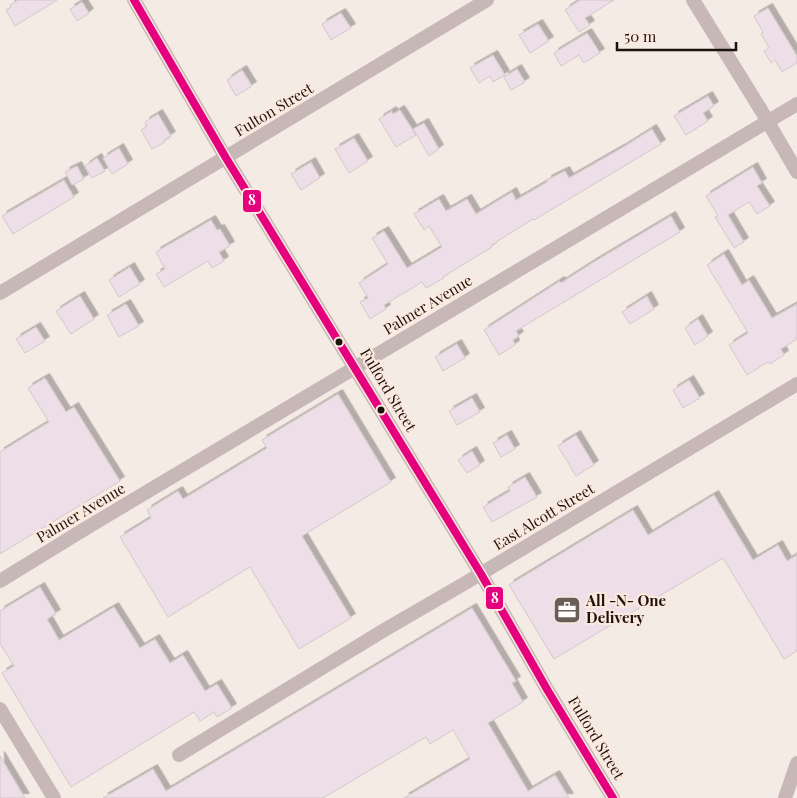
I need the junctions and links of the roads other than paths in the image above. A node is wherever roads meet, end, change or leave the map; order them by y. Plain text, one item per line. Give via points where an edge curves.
1 (134, 0) edge
2 (487, 0) edge
3 (693, 0) edge
4 (797, 104) edge
5 (768, 122) junction
6 (226, 158) junction
7 (797, 172) edge
8 (0, 292) edge
9 (355, 367) junction
10 (797, 384) edge
11 (481, 574) junction
12 (0, 581) edge
13 (0, 709) edge
14 (178, 755) dead end
15 (797, 763) edge
16 (54, 798) edge
17 (613, 798) edge
18 (784, 798) edge

1 - 6 street, Fulford Street
2 - 6 street, Fulton Street
3 - 5 street
4 - 5 street, Palmer Avenue
5 - 7 street
5 - 9 street, Palmer Avenue
6 - 8 street, Fulton Street
6 - 9 street, Fulford Street
9 - 11 street, Fulford Street
9 - 12 street, Palmer Avenue
10 - 11 street, East Alcott Street
11 - 14 street, East Alcott Street
11 - 17 street, Fulford Street
13 - 16 street
15 - 18 street

